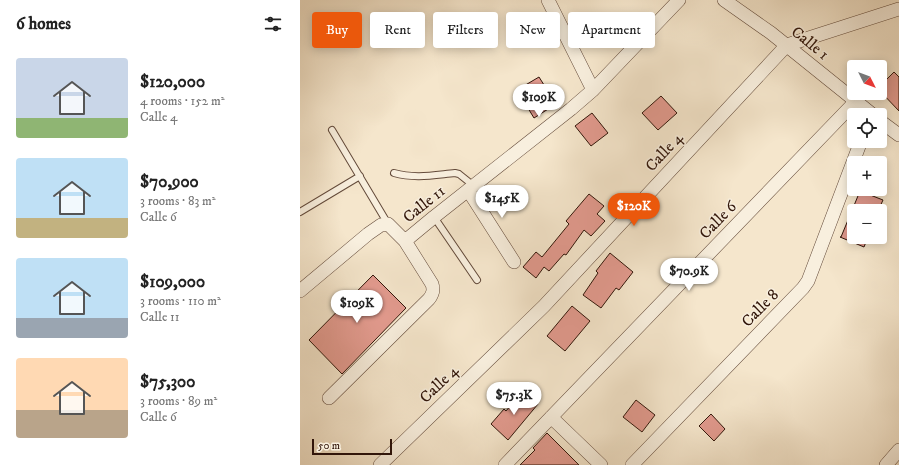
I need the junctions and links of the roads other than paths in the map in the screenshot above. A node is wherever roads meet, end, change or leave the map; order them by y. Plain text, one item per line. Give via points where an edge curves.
1 (548, 0) edge
2 (679, 0) edge
3 (724, 0) edge
4 (899, 9) edge
5 (787, 45) junction
6 (593, 90) junction
7 (855, 102) junction
8 (863, 108) edge
9 (887, 126) edge
10 (332, 130) dead end
11 (899, 135) edge
12 (858, 148) edge
13 (394, 173) dead end
14 (360, 176) junction
15 (471, 188) junction
16 (300, 212) edge
17 (434, 217) junction
18 (388, 224) junction
19 (405, 241) junction
20 (514, 262) dead end
21 (477, 280) dead end
22 (300, 291) edge
23 (329, 398) dead end
24 (551, 417) junction
25 (899, 450) edge
26 (380, 465) edge
27 (505, 465) edge
28 (601, 465) edge
29 (632, 465) edge
30 (886, 465) edge

1 - 6 street
2 - 6 street, Calle 11
3 - 5 street, Calle 1
4 - 5 street, Calle 4
5 - 7 street, Calle 1
5 - 26 street, Calle 4 via 544,306
6 - 15 street, Calle 11
7 - 8 street, Calle 1
7 - 24 street, Calle 6
9 - 11 street, Calle 1
10 - 14 lane
12 - 29 street, Calle 8 via 811,274 803,288
13 - 15 lane via 427,176 455,173 459,174
14 - 16 lane
14 - 18 lane
15 - 17 street, Calle 11
15 - 20 street
17 - 19 street, Calle 11
17 - 21 lane
18 - 19 street
18 - 22 street via 381,225 368,234
19 - 23 street via 432,284 432,296
24 - 27 street, Calle 6
24 - 28 street
25 - 30 street

